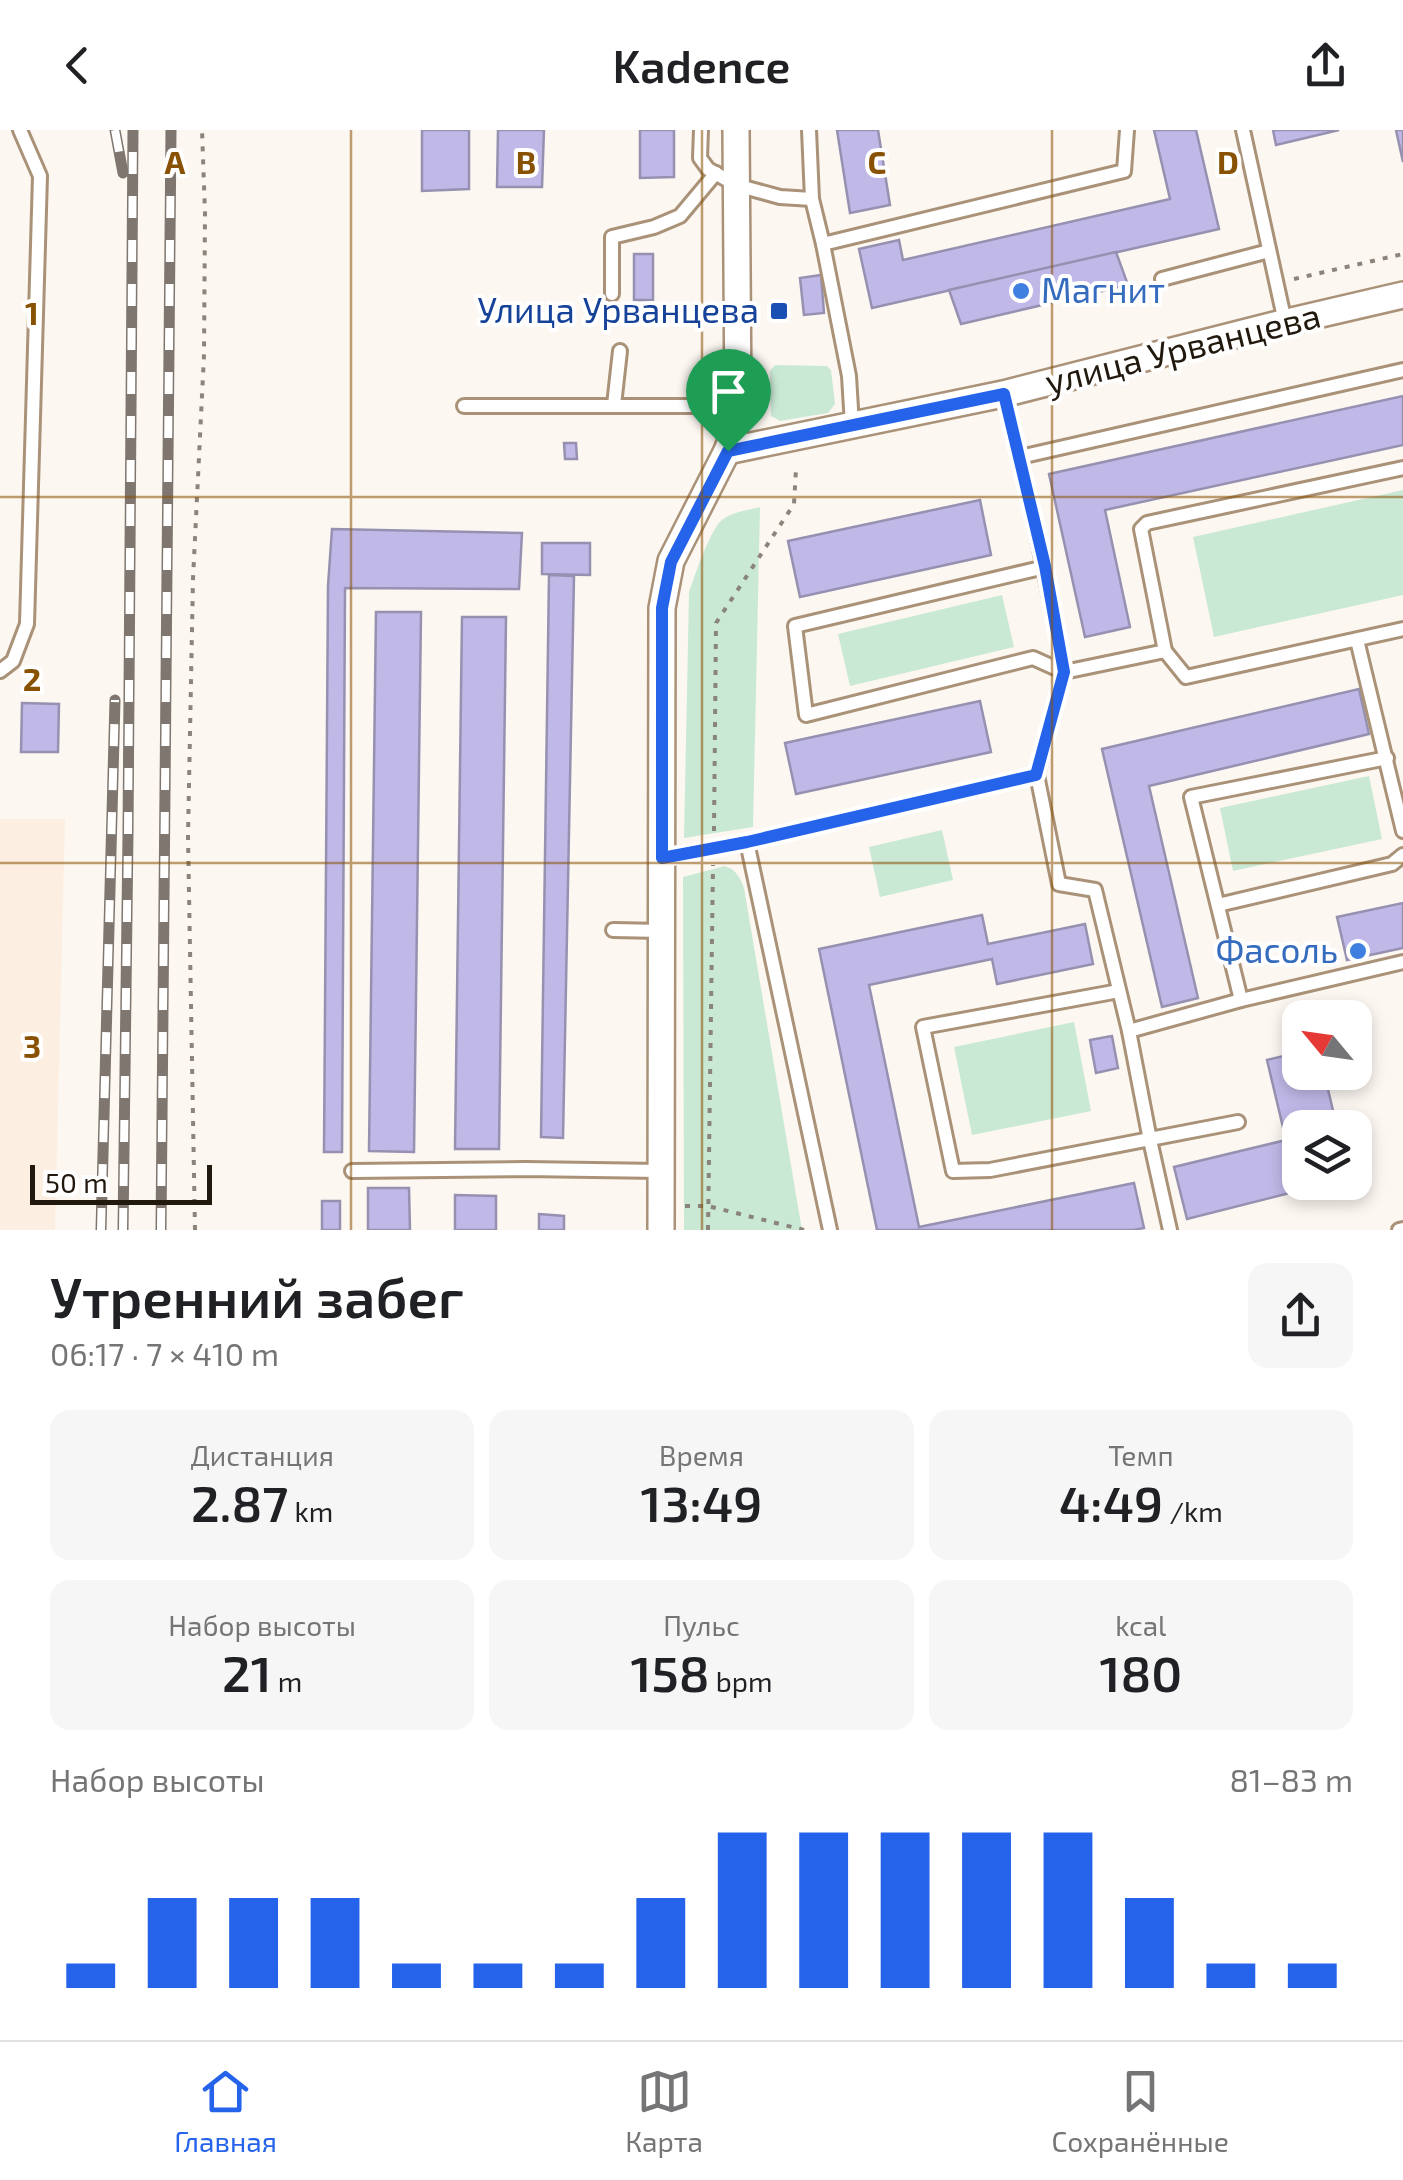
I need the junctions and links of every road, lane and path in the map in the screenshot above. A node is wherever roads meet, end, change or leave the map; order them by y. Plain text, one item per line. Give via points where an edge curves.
1 (20, 130) edge
2 (202, 130) edge
3 (700, 130) edge
4 (736, 130) edge
5 (809, 130) edge
6 (1128, 130) edge
7 (1243, 130) edge
8 (726, 179) junction
9 (812, 199) junction
10 (823, 244) junction
11 (1269, 250) junction
12 (1403, 254) edge
13 (1162, 278) dead end
14 (1275, 283) junction
15 (612, 294) dead end
16 (1403, 295) edge
17 (1285, 322) junction
18 (620, 351) dead end
19 (1403, 370) edge
20 (1004, 394) junction
21 (614, 405) junction
22 (464, 406) dead end
23 (738, 406) junction
24 (852, 426) junction
25 (728, 451) junction
26 (1020, 457) junction
27 (1403, 468) edge
28 (1045, 566) junction
29 (1403, 629) edge
30 (1357, 640) junction
31 (1165, 651) junction
32 (0, 671) edge
33 (1064, 672) junction
34 (1386, 758) junction
35 (1036, 775) junction
36 (1403, 831) edge
37 (747, 842) junction
38 (1403, 855) edge
39 (662, 858) junction
40 (1218, 906) junction
41 (612, 930) dead end
42 (662, 930) junction
43 (1403, 962) edge
44 (1119, 991) junction
45 (1241, 1000) junction
46 (1129, 1030) junction
47 (1238, 1122) dead end
48 (1150, 1140) junction
49 (352, 1171) dead end
50 (661, 1171) junction
51 (680, 1206) dead end
52 (195, 1230) edge
53 (661, 1230) edge
54 (804, 1230) edge
55 (830, 1230) edge
56 (1170, 1230) edge

1 - 32 lane via 40,176 27,624 13,661
2 - 52 path via 204,355 188,836
3 - 8 lane via 700,158
4 - 8 street
5 - 9 lane
6 - 10 lane via 1124,171
7 - 11 lane
8 - 9 lane via 780,197
8 - 15 lane via 680,216 612,237
8 - 23 street
9 - 10 lane
10 - 24 lane
11 - 13 lane
11 - 14 lane
12 - 14 path
14 - 17 lane
16 - 17 street, улица Урванцева
17 - 20 street, улица Урванцева
18 - 21 lane
19 - 26 lane
20 - 24 street, улица Урванцева
20 - 26 lane
21 - 22 lane
21 - 23 lane
23 - 25 street
24 - 25 street, улица Урванцева
25 - 39 street via 671,562 662,608
26 - 28 lane
27 - 31 lane via 1147,523 1142,529
28 - 33 lane
28 - 33 lane via 795,626 806,716 1033,658
29 - 30 lane
30 - 31 lane via 1186,677
30 - 34 lane
31 - 33 lane
33 - 35 lane
34 - 36 lane
34 - 40 lane via 1190,797
35 - 37 lane
35 - 44 lane via 1058,884 1095,890
37 - 39 lane
37 - 55 lane
38 - 40 lane via 1392,864
39 - 42 street
40 - 45 lane
41 - 42 lane
42 - 50 street
43 - 45 lane
44 - 46 lane
44 - 48 lane via 923,1027 953,1171
45 - 46 lane
46 - 48 lane
47 - 48 lane
48 - 56 lane
49 - 50 lane
50 - 53 street
51 - 54 path via 708,1206

